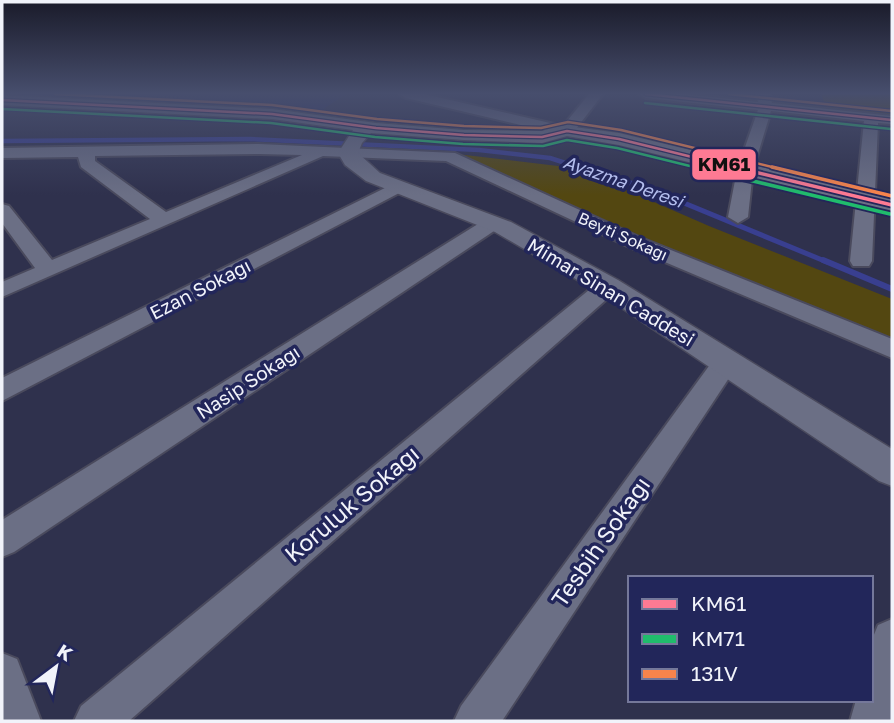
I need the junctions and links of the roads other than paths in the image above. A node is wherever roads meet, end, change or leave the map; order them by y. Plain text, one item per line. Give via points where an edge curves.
1 (307, 128) edge
2 (553, 128) edge
3 (570, 128) edge
4 (756, 128) edge
5 (870, 128) edge
6 (567, 131) junction
7 (348, 144) junction
8 (86, 152) junction
9 (2, 153) edge
10 (745, 170) junction
11 (397, 187) junction
12 (865, 199) junction
13 (892, 205) edge
14 (2, 210) edge
15 (738, 217) dead end
16 (164, 220) junction
17 (493, 223) junction
18 (860, 261) dead end
19 (48, 270) junction
20 (608, 286) junction
21 (2, 290) edge
22 (892, 349) edge
23 (726, 362) junction
24 (2, 390) edge
25 (892, 469) edge
26 (2, 540) edge
27 (892, 639) edge
28 (2, 674) edge
29 (19, 721) edge
30 (96, 721) edge
31 (476, 721) edge
32 (872, 721) edge

1 - 7 street
2 - 6 street
3 - 6 street
4 - 10 street
5 - 12 street
6 - 7 street via 542,137 464,135
6 - 10 street
7 - 8 street, Beyti Sokağı
7 - 11 street, Mimar Sinan Caddesi via 352,160 373,177
7 - 16 street
7 - 22 street, Beyti Sokağı via 449,156 634,242
8 - 9 street, Beyti Sokağı
8 - 16 street via 87,163
10 - 12 street
10 - 15 street
11 - 17 street, Mimar Sinan Caddesi
11 - 24 street, Ezan Sokağı
12 - 13 street
12 - 18 street
14 - 19 street
16 - 19 street
17 - 20 street, Mimar Sinan Caddesi
17 - 26 street, Nasip Sokağı
19 - 21 street
20 - 23 street, Mimar Sinan Caddesi
20 - 30 street, Koruluk Sokağı
23 - 25 street, Mimar Sinan Caddesi
23 - 31 street, Tesbih Sokağı
27 - 32 street
28 - 29 street

